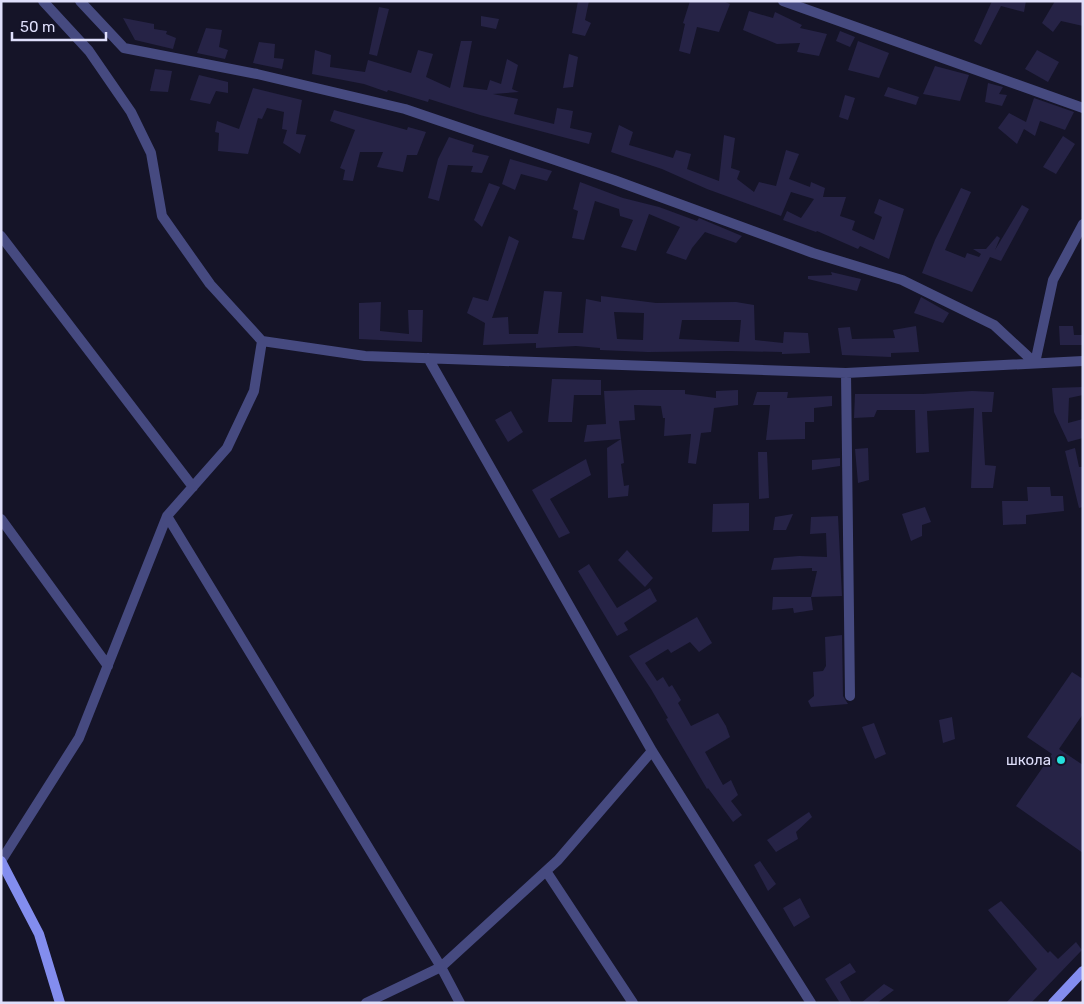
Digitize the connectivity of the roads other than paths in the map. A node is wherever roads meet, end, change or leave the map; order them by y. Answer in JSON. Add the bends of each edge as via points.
{"nodes":[{"id":1,"x":43,"y":1,"type":"edge"},
{"id":2,"x":80,"y":1,"type":"edge"},
{"id":3,"x":783,"y":1,"type":"edge"},
{"id":4,"x":1083,"y":108,"type":"edge"},
{"id":5,"x":1083,"y":224,"type":"edge"},
{"id":6,"x":1,"y":236,"type":"edge"},
{"id":7,"x":262,"y":341,"type":"junction"},
{"id":8,"x":428,"y":358,"type":"junction"},
{"id":9,"x":1083,"y":361,"type":"edge"},
{"id":10,"x":1035,"y":363,"type":"junction"},
{"id":11,"x":846,"y":372,"type":"junction"},
{"id":12,"x":193,"y":487,"type":"junction"},
{"id":13,"x":167,"y":516,"type":"junction"},
{"id":14,"x":1,"y":519,"type":"edge"},
{"id":15,"x":108,"y":666,"type":"junction"},
{"id":16,"x":850,"y":696,"type":"dead end"},
{"id":17,"x":652,"y":751,"type":"junction"},
{"id":18,"x":1,"y":861,"type":"edge"},
{"id":19,"x":546,"y":871,"type":"junction"},
{"id":20,"x":441,"y":967,"type":"junction"},
{"id":21,"x":1083,"y":971,"type":"edge"},
{"id":22,"x":60,"y":1003,"type":"edge"},
{"id":23,"x":366,"y":1003,"type":"edge"},
{"id":24,"x":460,"y":1003,"type":"edge"},
{"id":25,"x":633,"y":1003,"type":"edge"},
{"id":26,"x":812,"y":1003,"type":"edge"},
{"id":27,"x":1053,"y":1003,"type":"edge"}],
"edges":[{"from":1,"to":7,"type":"street","via":[[89,51],[131,112],[151,153],[162,216],[210,284]]},
{"from":2,"to":10,"type":"street","via":[[124,48],[405,108],[813,253],[902,280],[994,325]]},
{"from":3,"to":4,"type":"street"},
{"from":5,"to":10,"type":"street","via":[[1053,280]]},
{"from":6,"to":12,"type":"street"},
{"from":7,"to":8,"type":"street","via":[[365,356]]},
{"from":7,"to":12,"type":"street","via":[[254,391],[226,448]]},
{"from":8,"to":11,"type":"street"},
{"from":8,"to":17,"type":"street"},
{"from":9,"to":10,"type":"street"},
{"from":10,"to":11,"type":"street"},
{"from":11,"to":16,"type":"street"},
{"from":12,"to":13,"type":"street"},
{"from":13,"to":15,"type":"street"},
{"from":13,"to":20,"type":"street"},
{"from":14,"to":15,"type":"street"},
{"from":15,"to":18,"type":"street","via":[[79,738]]},
{"from":17,"to":19,"type":"street"},
{"from":17,"to":26,"type":"street"},
{"from":18,"to":22,"type":"street","via":[[39,934]]},
{"from":19,"to":20,"type":"street"},
{"from":19,"to":25,"type":"street"},
{"from":20,"to":23,"type":"street"},
{"from":20,"to":24,"type":"street"},
{"from":21,"to":27,"type":"street"}]}
